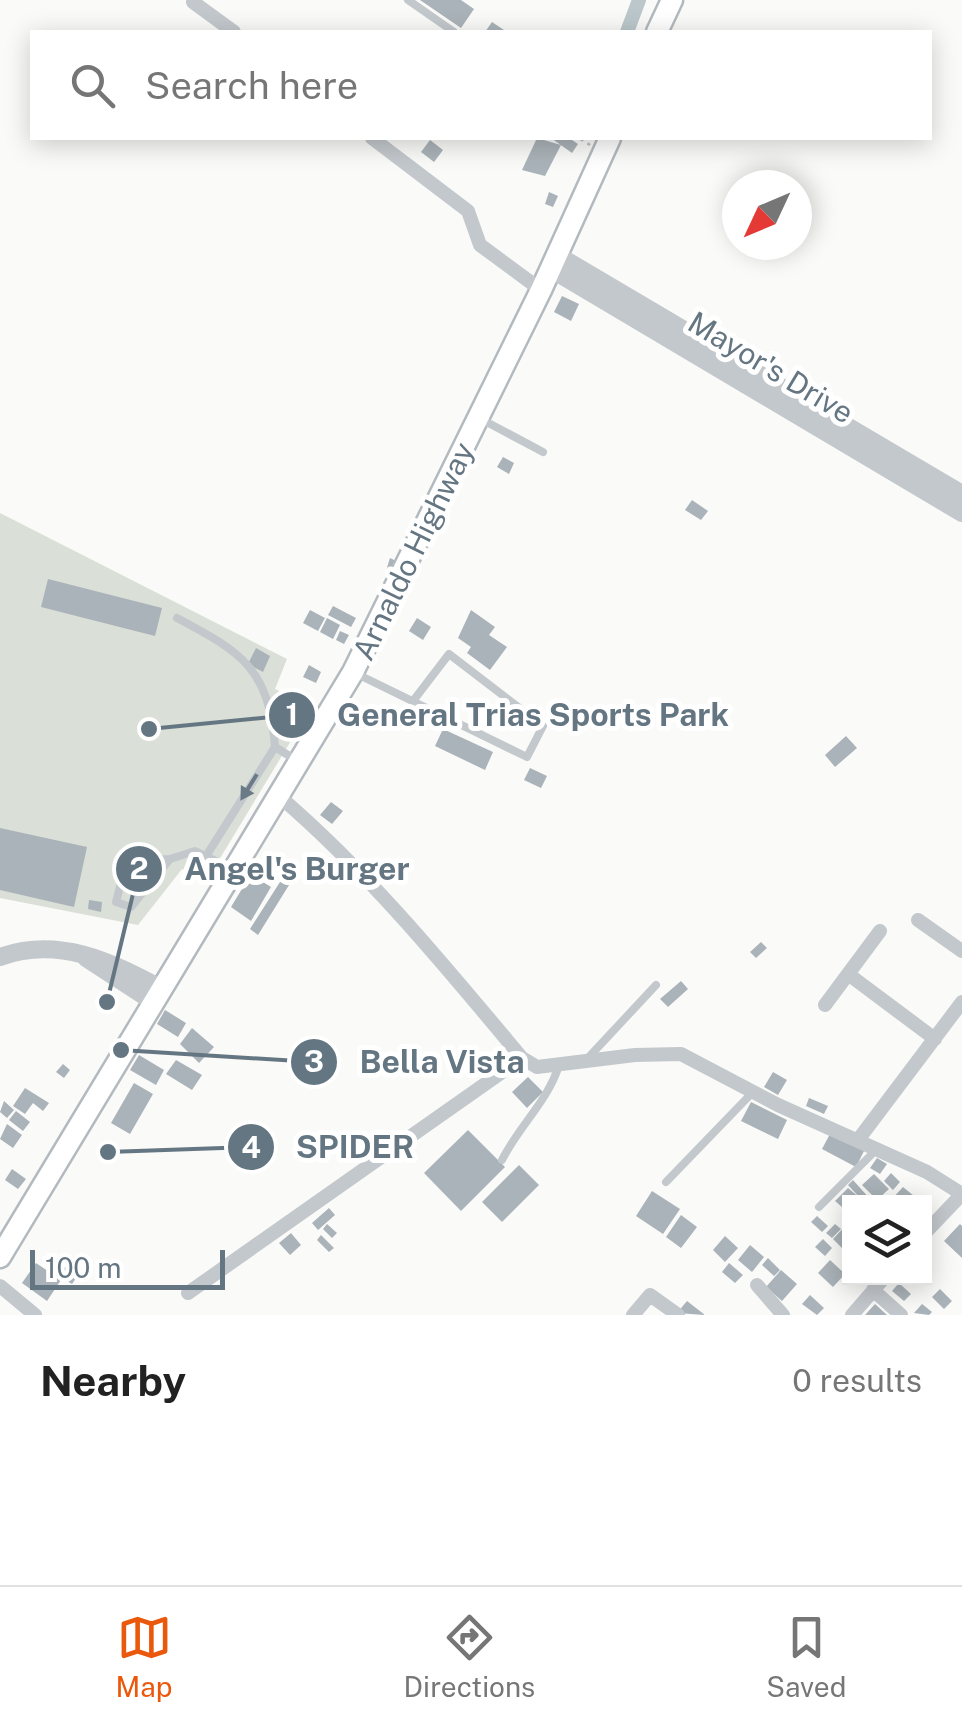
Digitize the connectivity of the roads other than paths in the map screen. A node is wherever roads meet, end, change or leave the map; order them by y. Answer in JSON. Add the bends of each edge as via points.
{"nodes":[{"id":1,"x":408,"y":0,"type":"edge"},
{"id":2,"x":672,"y":0,"type":"edge"},
{"id":3,"x":193,"y":2,"type":"edge"},
{"id":4,"x":231,"y":30,"type":"edge"},
{"id":5,"x":451,"y":30,"type":"edge"},
{"id":6,"x":658,"y":30,"type":"edge"},
{"id":7,"x":375,"y":140,"type":"edge"},
{"id":8,"x":607,"y":140,"type":"edge"},
{"id":9,"x":554,"y":262,"type":"junction"},
{"id":10,"x":541,"y":290,"type":"junction"},
{"id":11,"x":479,"y":417,"type":"junction"},
{"id":12,"x":543,"y":452,"type":"dead end"},
{"id":13,"x":879,"y":454,"type":"junction"},
{"id":14,"x":962,"y":494,"type":"edge"},
{"id":15,"x":962,"y":513,"type":"edge"},
{"id":16,"x":178,"y":618,"type":"dead end"},
{"id":17,"x":353,"y":672,"type":"junction"},
{"id":18,"x":412,"y":701,"type":"junction"},
{"id":19,"x":274,"y":746,"type":"junction"},
{"id":20,"x":300,"y":762,"type":"junction"},
{"id":21,"x":279,"y":796,"type":"junction"},
{"id":22,"x":208,"y":854,"type":"junction"},
{"id":23,"x":170,"y":859,"type":"junction"},
{"id":24,"x":233,"y":869,"type":"junction"},
{"id":25,"x":918,"y":920,"type":"dead end"},
{"id":26,"x":880,"y":931,"type":"dead end"},
{"id":27,"x":962,"y":952,"type":"edge"},
{"id":28,"x":0,"y":957,"type":"edge"},
{"id":29,"x":848,"y":974,"type":"junction"},
{"id":30,"x":656,"y":985,"type":"dead end"},
{"id":31,"x":156,"y":995,"type":"junction"},
{"id":32,"x":962,"y":1002,"type":"edge"},
{"id":33,"x":826,"y":1004,"type":"dead end"},
{"id":34,"x":936,"y":1038,"type":"junction"},
{"id":35,"x":522,"y":1058,"type":"junction"},
{"id":36,"x":584,"y":1062,"type":"junction"},
{"id":37,"x":558,"y":1066,"type":"junction"},
{"id":38,"x":753,"y":1092,"type":"junction"},
{"id":39,"x":858,"y":1140,"type":"junction"},
{"id":40,"x":878,"y":1149,"type":"junction"},
{"id":41,"x":502,"y":1160,"type":"dead end"},
{"id":42,"x":666,"y":1182,"type":"dead end"},
{"id":43,"x":962,"y":1194,"type":"edge"},
{"id":44,"x":819,"y":1207,"type":"dead end"},
{"id":45,"x":932,"y":1226,"type":"edge"},
{"id":46,"x":0,"y":1257,"type":"edge"},
{"id":47,"x":757,"y":1285,"type":"dead end"},
{"id":48,"x":878,"y":1285,"type":"edge"},
{"id":49,"x":0,"y":1286,"type":"edge"},
{"id":50,"x":873,"y":1290,"type":"junction"},
{"id":51,"x":188,"y":1293,"type":"dead end"},
{"id":52,"x":35,"y":1315,"type":"edge"},
{"id":53,"x":632,"y":1315,"type":"edge"},
{"id":54,"x":678,"y":1315,"type":"edge"},
{"id":55,"x":783,"y":1315,"type":"edge"},
{"id":56,"x":852,"y":1315,"type":"edge"},
{"id":57,"x":902,"y":1315,"type":"edge"}],
"edges":[{"from":1,"to":5,"type":"lane"},
{"from":2,"to":6,"type":"main road"},
{"from":3,"to":4,"type":"street"},
{"from":7,"to":10,"type":"street","via":[[468,210],[480,246]]},
{"from":8,"to":9,"type":"main road","name":"Arnaldo Highway"},
{"from":9,"to":10,"type":"main road","name":"Arnaldo Highway"},
{"from":9,"to":13,"type":"street","name":"Mayor's Drive"},
{"from":10,"to":11,"type":"main road","name":"Arnaldo Highway"},
{"from":11,"to":12,"type":"lane"},
{"from":11,"to":17,"type":"main road","name":"Arnaldo Highway"},
{"from":13,"to":14,"type":"street","name":"Mayor's Drive"},
{"from":13,"to":15,"type":"street","name":"Mayor's Drive"},
{"from":16,"to":19,"type":"lane","via":[[232,650],[265,688]]},
{"from":17,"to":18,"type":"lane"},
{"from":17,"to":20,"type":"main road","name":"Arnaldo Highway"},
{"from":18,"to":18,"type":"lane","via":[[527,757],[543,726],[449,654]]},
{"from":19,"to":20,"type":"lane"},
{"from":19,"to":22,"type":"lane","one_way":true},
{"from":20,"to":21,"type":"main road","name":"Arnaldo Highway"},
{"from":21,"to":24,"type":"main road","name":"Arnaldo Highway"},
{"from":21,"to":35,"type":"street","via":[[402,916]]},
{"from":22,"to":23,"type":"lane"},
{"from":22,"to":24,"type":"lane"},
{"from":23,"to":23,"type":"lane","via":[[127,860],[116,902],[131,907]]},
{"from":24,"to":31,"type":"main road","name":"Arnaldo Highway"},
{"from":25,"to":27,"type":"street"},
{"from":26,"to":29,"type":"street"},
{"from":28,"to":31,"type":"street","via":[[34,949],[78,952],[111,961]]},
{"from":29,"to":33,"type":"street"},
{"from":29,"to":34,"type":"street"},
{"from":30,"to":36,"type":"lane"},
{"from":31,"to":46,"type":"main road","name":"Arnaldo Highway"},
{"from":32,"to":34,"type":"street"},
{"from":34,"to":39,"type":"street"},
{"from":35,"to":37,"type":"street","via":[[537,1068]]},
{"from":35,"to":51,"type":"street"},
{"from":36,"to":37,"type":"street"},
{"from":36,"to":38,"type":"street","via":[[681,1054]]},
{"from":37,"to":41,"type":"lane","via":[[553,1085]]},
{"from":38,"to":39,"type":"street"},
{"from":38,"to":42,"type":"lane"},
{"from":39,"to":40,"type":"street"},
{"from":40,"to":43,"type":"street"},
{"from":40,"to":44,"type":"lane"},
{"from":43,"to":45,"type":"street"},
{"from":47,"to":55,"type":"street"},
{"from":48,"to":50,"type":"street"},
{"from":49,"to":52,"type":"street"},
{"from":50,"to":56,"type":"street"},
{"from":50,"to":57,"type":"street"},
{"from":53,"to":54,"type":"street","via":[[650,1295]]}]}
